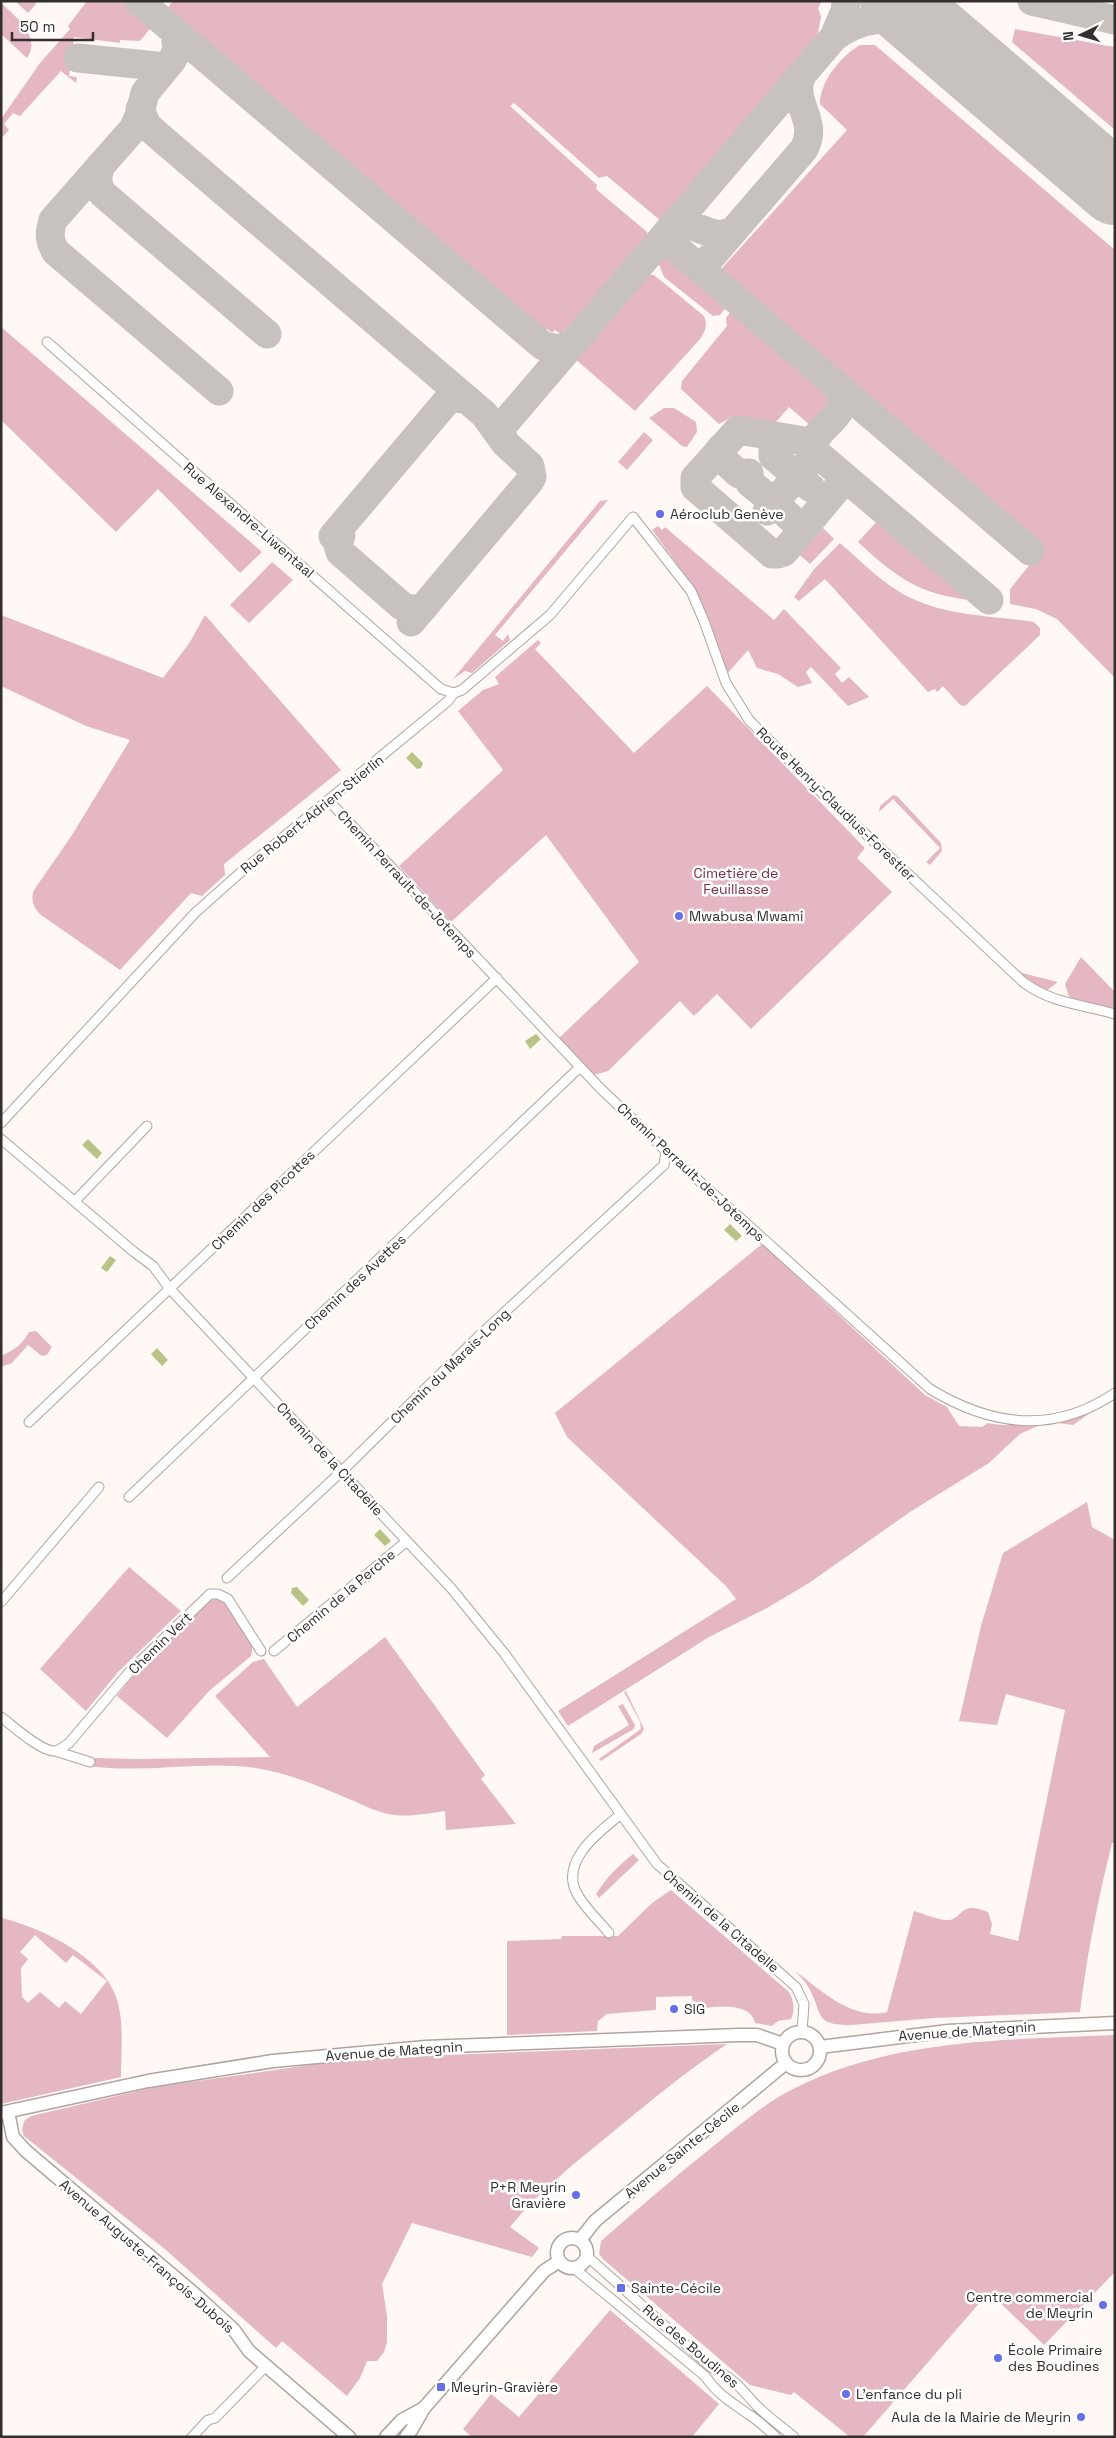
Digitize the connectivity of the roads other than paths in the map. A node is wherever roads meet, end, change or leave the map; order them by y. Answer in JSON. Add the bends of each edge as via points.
{"nodes":[{"id":1,"x":47,"y":342,"type":"dead end"},
{"id":2,"x":633,"y":517,"type":"joint"},
{"id":3,"x":454,"y":693,"type":"junction"},
{"id":4,"x":328,"y":800,"type":"junction"},
{"id":5,"x":497,"y":978,"type":"junction"},
{"id":6,"x":1115,"y":1014,"type":"edge"},
{"id":7,"x":580,"y":1067,"type":"junction"},
{"id":8,"x":1,"y":1123,"type":"edge"},
{"id":9,"x":147,"y":1126,"type":"dead end"},
{"id":10,"x":1,"y":1139,"type":"edge"},
{"id":11,"x":666,"y":1151,"type":"junction"},
{"id":12,"x":75,"y":1201,"type":"junction"},
{"id":13,"x":170,"y":1289,"type":"junction"},
{"id":14,"x":254,"y":1378,"type":"junction"},
{"id":15,"x":1115,"y":1392,"type":"edge"},
{"id":16,"x":29,"y":1422,"type":"dead end"},
{"id":17,"x":342,"y":1471,"type":"junction"},
{"id":18,"x":99,"y":1487,"type":"dead end"},
{"id":19,"x":129,"y":1497,"type":"dead end"},
{"id":20,"x":407,"y":1541,"type":"junction"},
{"id":21,"x":227,"y":1578,"type":"dead end"},
{"id":22,"x":1,"y":1602,"type":"edge"},
{"id":23,"x":261,"y":1651,"type":"dead end"},
{"id":24,"x":274,"y":1651,"type":"dead end"},
{"id":25,"x":1,"y":1717,"type":"edge"},
{"id":26,"x":55,"y":1751,"type":"junction"},
{"id":27,"x":90,"y":1762,"type":"dead end"},
{"id":28,"x":620,"y":1815,"type":"junction"},
{"id":29,"x":609,"y":1933,"type":"dead end"},
{"id":30,"x":1115,"y":2023,"type":"edge"},
{"id":31,"x":802,"y":2032,"type":"junction"},
{"id":32,"x":783,"y":2044,"type":"junction"},
{"id":33,"x":820,"y":2047,"type":"junction"},
{"id":34,"x":786,"y":2063,"type":"junction"},
{"id":35,"x":4,"y":2113,"type":"edge"},
{"id":36,"x":580,"y":2240,"type":"junction"},
{"id":37,"x":587,"y":2256,"type":"junction"},
{"id":38,"x":558,"y":2262,"type":"junction"},
{"id":39,"x":575,"y":2269,"type":"junction"},
{"id":40,"x":266,"y":2366,"type":"junction"},
{"id":41,"x":424,"y":2408,"type":"junction"},
{"id":42,"x":192,"y":2437,"type":"edge"},
{"id":43,"x":349,"y":2437,"type":"edge"},
{"id":44,"x":386,"y":2437,"type":"edge"},
{"id":45,"x":406,"y":2437,"type":"edge"},
{"id":46,"x":776,"y":2437,"type":"edge"},
{"id":47,"x":794,"y":2437,"type":"edge"}],
"edges":[{"from":1,"to":3,"type":"street","name":"Rue Alexandre-Liwentaal","via":[[441,689]]},
{"from":2,"to":3,"type":"street","name":"Rue Robert-Adrien-Stierlin","via":[[550,615],[462,690]]},
{"from":2,"to":6,"type":"street","name":"Route Henry-Claudius-Forestier","via":[[691,591],[730,694],[760,732],[1023,982],[1061,1002]]},
{"from":3,"to":4,"type":"street","name":"Rue Robert-Adrien-Stierlin"},
{"from":4,"to":5,"type":"street","name":"Chemin Perrault-de-Jotemps"},
{"from":4,"to":8,"type":"street","name":"Rue Robert-Adrien-Stierlin","via":[[196,912]]},
{"from":5,"to":7,"type":"street","name":"Chemin Perrault-de-Jotemps"},
{"from":5,"to":13,"type":"street","name":"Chemin des Picottes"},
{"from":7,"to":11,"type":"street","name":"Chemin Perrault-de-Jotemps"},
{"from":7,"to":14,"type":"street","name":"Chemin des Avettes"},
{"from":9,"to":12,"type":"street"},
{"from":10,"to":12,"type":"street","name":"Chemin de la Citadelle"},
{"from":11,"to":15,"type":"street","name":"Chemin Perrault-de-Jotemps","via":[[930,1389],[950,1401],[990,1417],[1049,1419],[1081,1412]]},
{"from":11,"to":17,"type":"street","name":"Chemin du Marais-Long","via":[[664,1165],[481,1334]]},
{"from":12,"to":13,"type":"street","name":"Chemin de la Citadelle","via":[[153,1266]]},
{"from":13,"to":14,"type":"street","name":"Chemin de la Citadelle"},
{"from":13,"to":16,"type":"street","name":"Chemin des Picottes"},
{"from":14,"to":17,"type":"street","name":"Chemin de la Citadelle"},
{"from":14,"to":19,"type":"street","name":"Chemin des Avettes"},
{"from":17,"to":20,"type":"street","name":"Chemin de la Citadelle"},
{"from":17,"to":21,"type":"street","name":"Chemin du Marais-Long"},
{"from":18,"to":22,"type":"street"},
{"from":20,"to":24,"type":"street","name":"Chemin de la Perche"},
{"from":20,"to":28,"type":"street","name":"Chemin de la Citadelle","via":[[480,1623]]},
{"from":23,"to":26,"type":"street","name":"Chemin Vert","via":[[228,1599],[210,1594],[131,1670],[69,1743]]},
{"from":25,"to":26,"type":"street","via":[[32,1741]]},
{"from":26,"to":27,"type":"street"},
{"from":28,"to":29,"type":"street","via":[[589,1843],[574,1866],[578,1896]]},
{"from":28,"to":31,"type":"street","name":"Chemin de la Citadelle","via":[[664,1872],[674,1877],[796,1987],[804,2004]]},
{"from":30,"to":33,"type":"main road","name":"Avenue de Mategnin","via":[[948,2031]]},
{"from":31,"to":32,"type":"main road","via":[[792,2034]]},
{"from":31,"to":33,"type":"main road","via":[[813,2036]]},
{"from":32,"to":34,"type":"main road"},
{"from":32,"to":35,"type":"main road","name":"Avenue de Mategnin","via":[[757,2035],[739,2034],[358,2053],[273,2061],[148,2081]]},
{"from":33,"to":34,"type":"main road","via":[[817,2062],[808,2069],[796,2070]]},
{"from":34,"to":36,"type":"main road","name":"Avenue Sainte-Cécile","via":[[595,2221]]},
{"from":35,"to":40,"type":"main road","name":"Avenue Auguste-François-Dubois","via":[[18,2143],[234,2330],[249,2351]]},
{"from":36,"to":37,"type":"main road"},
{"from":36,"to":38,"type":"main road","via":[[563,2241],[557,2248]]},
{"from":37,"to":39,"type":"main road"},
{"from":37,"to":47,"type":"street","name":"Rue des Boudines","via":[[712,2368],[734,2381],[756,2405]]},
{"from":38,"to":39,"type":"main road"},
{"from":38,"to":41,"type":"main road","via":[[544,2271]]},
{"from":39,"to":46,"type":"street","name":"Rue des Boudines","via":[[705,2376],[713,2388],[736,2408]]},
{"from":40,"to":42,"type":"street"},
{"from":40,"to":43,"type":"main road","name":"Avenue Auguste-François-Dubois"},
{"from":41,"to":44,"type":"main road","via":[[402,2420]]},
{"from":41,"to":45,"type":"main road"}]}
